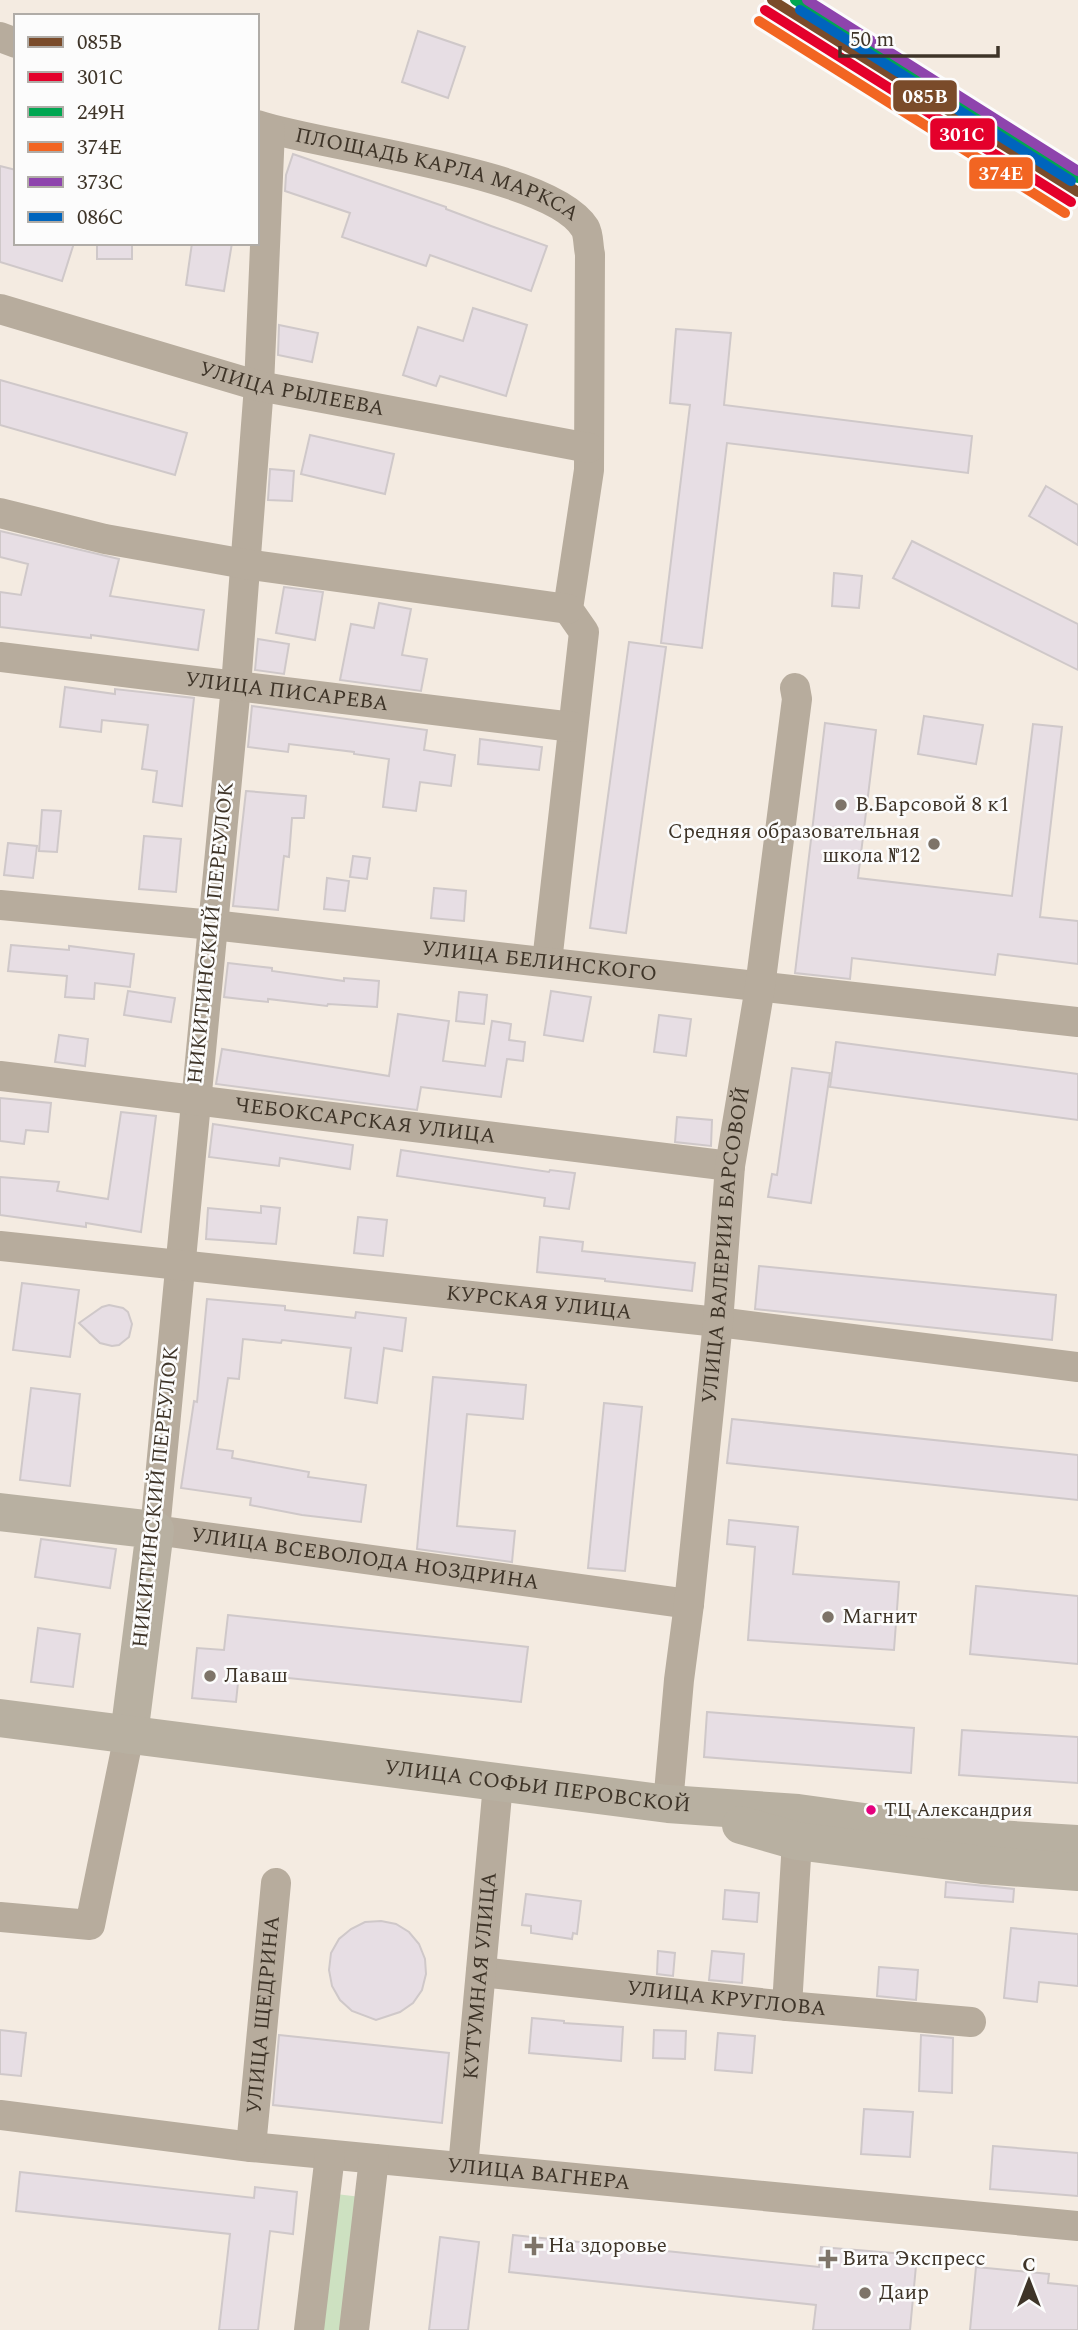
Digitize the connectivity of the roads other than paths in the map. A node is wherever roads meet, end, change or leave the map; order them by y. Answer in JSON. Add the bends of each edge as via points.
{"nodes":[{"id":1,"x":264,"y":127,"type":"edge"},
{"id":2,"x":0,"y":309,"type":"edge"},
{"id":3,"x":260,"y":386,"type":"junction"},
{"id":4,"x":589,"y":448,"type":"junction"},
{"id":5,"x":0,"y":513,"type":"edge"},
{"id":6,"x":245,"y":564,"type":"junction"},
{"id":7,"x":568,"y":609,"type":"junction"},
{"id":8,"x":0,"y":657,"type":"edge"},
{"id":9,"x":236,"y":686,"type":"junction"},
{"id":10,"x":795,"y":688,"type":"dead end"},
{"id":11,"x":573,"y":727,"type":"junction"},
{"id":12,"x":0,"y":905,"type":"edge"},
{"id":13,"x":213,"y":925,"type":"junction"},
{"id":14,"x":547,"y":962,"type":"junction"},
{"id":15,"x":760,"y":987,"type":"junction"},
{"id":16,"x":1078,"y":1022,"type":"edge"},
{"id":17,"x":0,"y":1076,"type":"edge"},
{"id":18,"x":195,"y":1100,"type":"junction"},
{"id":19,"x":730,"y":1166,"type":"junction"},
{"id":20,"x":0,"y":1246,"type":"edge"},
{"id":21,"x":180,"y":1266,"type":"junction"},
{"id":22,"x":718,"y":1322,"type":"junction"},
{"id":23,"x":1078,"y":1367,"type":"edge"},
{"id":24,"x":0,"y":1512,"type":"edge"},
{"id":25,"x":155,"y":1530,"type":"junction"},
{"id":26,"x":689,"y":1604,"type":"junction"},
{"id":27,"x":0,"y":1718,"type":"edge"},
{"id":28,"x":129,"y":1735,"type":"junction"},
{"id":29,"x":500,"y":1783,"type":"junction"},
{"id":30,"x":668,"y":1804,"type":"junction"},
{"id":31,"x":797,"y":1841,"type":"junction"},
{"id":32,"x":1078,"y":1844,"type":"edge"},
{"id":33,"x":1078,"y":1872,"type":"edge"},
{"id":34,"x":276,"y":1884,"type":"dead end"},
{"id":35,"x":0,"y":1917,"type":"edge"},
{"id":36,"x":481,"y":1972,"type":"junction"},
{"id":37,"x":787,"y":2007,"type":"junction"},
{"id":38,"x":971,"y":2022,"type":"dead end"},
{"id":39,"x":0,"y":2115,"type":"edge"},
{"id":40,"x":251,"y":2147,"type":"junction"},
{"id":41,"x":330,"y":2155,"type":"junction"},
{"id":42,"x":374,"y":2159,"type":"junction"},
{"id":43,"x":463,"y":2166,"type":"junction"},
{"id":44,"x":1078,"y":2226,"type":"edge"},
{"id":45,"x":309,"y":2330,"type":"edge"},
{"id":46,"x":354,"y":2330,"type":"edge"}],
"edges":[{"from":1,"to":3,"type":"street","name":"НИКИТИНСКИЙ ПЕРЕУЛОК"},
{"from":1,"to":4,"type":"street","name":"ПЛОЩАДЬ КАРЛА МАРКСА","via":[[509,183],[565,208],[585,229],[590,254]]},
{"from":2,"to":3,"type":"street","name":"УЛИЦА РЫЛЕЕВА"},
{"from":3,"to":4,"type":"street","name":"УЛИЦА РЫЛЕЕВА"},
{"from":3,"to":6,"type":"street","name":"НИКИТИНСКИЙ ПЕРЕУЛОК"},
{"from":4,"to":7,"type":"street"},
{"from":5,"to":6,"type":"street","via":[[105,539]]},
{"from":6,"to":7,"type":"street"},
{"from":6,"to":9,"type":"street","name":"НИКИТИНСКИЙ ПЕРЕУЛОК"},
{"from":7,"to":11,"type":"street","via":[[584,632]]},
{"from":8,"to":9,"type":"street","name":"УЛИЦА ПИСАРЕВА"},
{"from":9,"to":11,"type":"street","name":"УЛИЦА ПИСАРЕВА"},
{"from":9,"to":13,"type":"street","name":"НИКИТИНСКИЙ ПЕРЕУЛОК"},
{"from":10,"to":15,"type":"street","name":"УЛИЦА ВАЛЕРИИ БАРСОВОЙ"},
{"from":11,"to":14,"type":"street"},
{"from":12,"to":13,"type":"street","name":"УЛИЦА БЕЛИНСКОГО"},
{"from":13,"to":14,"type":"street","name":"УЛИЦА БЕЛИНСКОГО"},
{"from":13,"to":18,"type":"street","name":"НИКИТИНСКИЙ ПЕРЕУЛОК"},
{"from":14,"to":15,"type":"street","name":"УЛИЦА БЕЛИНСКОГО"},
{"from":15,"to":16,"type":"street","name":"УЛИЦА БЕЛИНСКОГО"},
{"from":15,"to":19,"type":"street","name":"УЛИЦА ВАЛЕРИИ БАРСОВОЙ"},
{"from":17,"to":18,"type":"street","name":"ЧЕБОКСАРСКАЯ УЛИЦА"},
{"from":18,"to":19,"type":"street","name":"ЧЕБОКСАРСКАЯ УЛИЦА"},
{"from":18,"to":21,"type":"street","name":"НИКИТИНСКИЙ ПЕРЕУЛОК"},
{"from":19,"to":22,"type":"street","name":"УЛИЦА ВАЛЕРИИ БАРСОВОЙ"},
{"from":20,"to":21,"type":"street","name":"КУРСКАЯ УЛИЦА"},
{"from":21,"to":22,"type":"street","name":"КУРСКАЯ УЛИЦА"},
{"from":21,"to":25,"type":"street","name":"НИКИТИНСКИЙ ПЕРЕУЛОК"},
{"from":22,"to":23,"type":"street","name":"КУРСКАЯ УЛИЦА"},
{"from":22,"to":26,"type":"street","name":"УЛИЦА ВАЛЕРИИ БАРСОВОЙ"},
{"from":24,"to":25,"type":"main road","name":"УЛИЦА ВСЕВОЛОДА НОЗДРИНА"},
{"from":25,"to":26,"type":"street","name":"УЛИЦА ВСЕВОЛОДА НОЗДРИНА"},
{"from":25,"to":28,"type":"main road","name":"НИКИТИНСКИЙ ПЕРЕУЛОК"},
{"from":26,"to":30,"type":"street","name":"УЛИЦА ВАЛЕРИИ БАРСОВОЙ"},
{"from":27,"to":28,"type":"main road","name":"УЛИЦА СОФЬИ ПЕРОВСКОЙ"},
{"from":28,"to":29,"type":"main road","name":"УЛИЦА СОФЬИ ПЕРОВСКОЙ"},
{"from":28,"to":35,"type":"street","via":[[90,1925]]},
{"from":29,"to":30,"type":"main road","name":"УЛИЦА СОФЬИ ПЕРОВСКОЙ"},
{"from":29,"to":36,"type":"street","name":"КУТУМНАЯ УЛИЦА"},
{"from":30,"to":31,"type":"main road"},
{"from":30,"to":32,"type":"main road","name":"УЛИЦА СОФЬИ ПЕРОВСКОЙ","via":[[798,1813],[981,1838]]},
{"from":31,"to":33,"type":"main road","via":[[982,1865]]},
{"from":31,"to":37,"type":"street"},
{"from":34,"to":40,"type":"street","name":"УЛИЦА ЩЕДРИНА"},
{"from":36,"to":37,"type":"street","name":"УЛИЦА КРУГЛОВА"},
{"from":36,"to":43,"type":"street","name":"КУТУМНАЯ УЛИЦА"},
{"from":37,"to":38,"type":"street","name":"УЛИЦА КРУГЛОВА"},
{"from":39,"to":40,"type":"street","name":"УЛИЦА ВАГНЕРА"},
{"from":40,"to":41,"type":"street","name":"УЛИЦА ВАГНЕРА"},
{"from":41,"to":42,"type":"street","name":"УЛИЦА ВАГНЕРА"},
{"from":41,"to":45,"type":"street"},
{"from":42,"to":43,"type":"street","name":"УЛИЦА ВАГНЕРА"},
{"from":42,"to":46,"type":"street"},
{"from":43,"to":44,"type":"street","name":"УЛИЦА ВАГНЕРА"}]}
